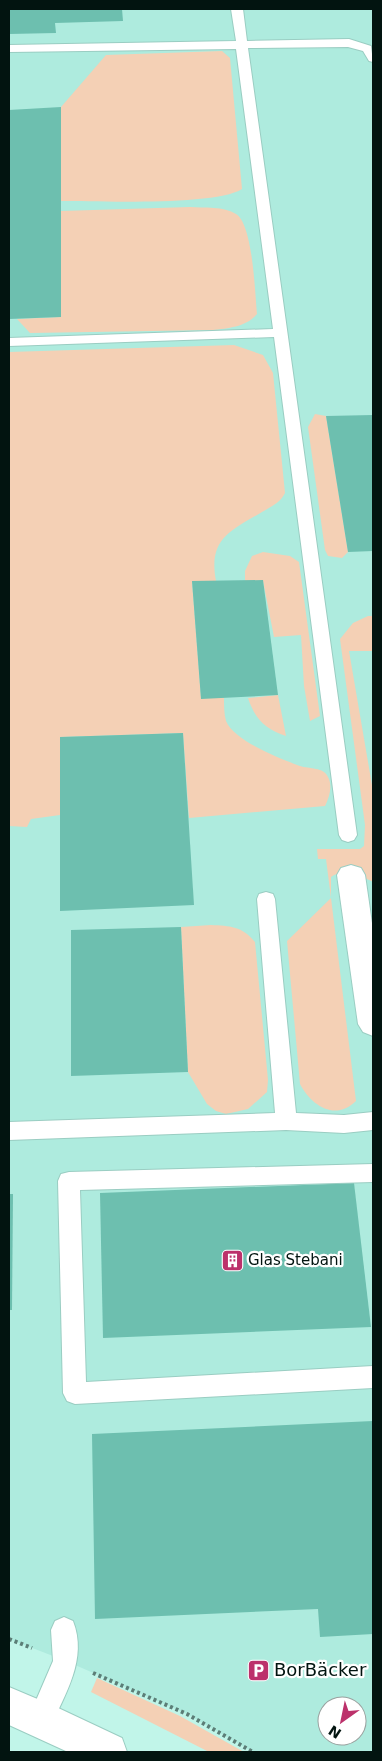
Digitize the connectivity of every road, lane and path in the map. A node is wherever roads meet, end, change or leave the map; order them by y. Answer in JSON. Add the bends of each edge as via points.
{"nodes":[{"id":1,"x":237,"y":9,"type":"edge"},
{"id":2,"x":242,"y":44,"type":"junction"},
{"id":3,"x":9,"y":49,"type":"edge"},
{"id":4,"x":373,"y":58,"type":"edge"},
{"id":5,"x":281,"y":333,"type":"junction"},
{"id":6,"x":9,"y":342,"type":"edge"},
{"id":7,"x":348,"y":835,"type":"dead end"},
{"id":8,"x":352,"y":875,"type":"dead end"},
{"id":9,"x":266,"y":900,"type":"dead end"},
{"id":10,"x":373,"y":1024,"type":"edge"},
{"id":11,"x":286,"y":1121,"type":"junction"},
{"id":12,"x":373,"y":1121,"type":"edge"},
{"id":13,"x":9,"y":1131,"type":"edge"},
{"id":14,"x":373,"y":1173,"type":"edge"},
{"id":15,"x":373,"y":1377,"type":"edge"},
{"id":16,"x":64,"y":1630,"type":"dead end"},
{"id":17,"x":9,"y":1639,"type":"edge"},
{"id":18,"x":66,"y":1661,"type":"junction"},
{"id":19,"x":25,"y":1712,"type":"edge"},
{"id":20,"x":108,"y":1752,"type":"edge"},
{"id":21,"x":254,"y":1752,"type":"edge"}],
"edges":[{"from":1,"to":2,"type":"lane"},
{"from":2,"to":3,"type":"lane"},
{"from":2,"to":4,"type":"lane","via":[[349,43],[368,49]]},
{"from":2,"to":5,"type":"lane"},
{"from":5,"to":6,"type":"lane"},
{"from":5,"to":7,"type":"lane"},
{"from":8,"to":10,"type":"street"},
{"from":9,"to":11,"type":"lane"},
{"from":11,"to":12,"type":"lane","via":[[344,1124]]},
{"from":11,"to":13,"type":"lane"},
{"from":14,"to":15,"type":"lane","via":[[69,1181],[75,1393]]},
{"from":16,"to":18,"type":"lane"},
{"from":17,"to":18,"type":"path"},
{"from":18,"to":19,"type":"lane"},
{"from":18,"to":21,"type":"path","via":[[187,1714]]},
{"from":19,"to":20,"type":"street"}]}
